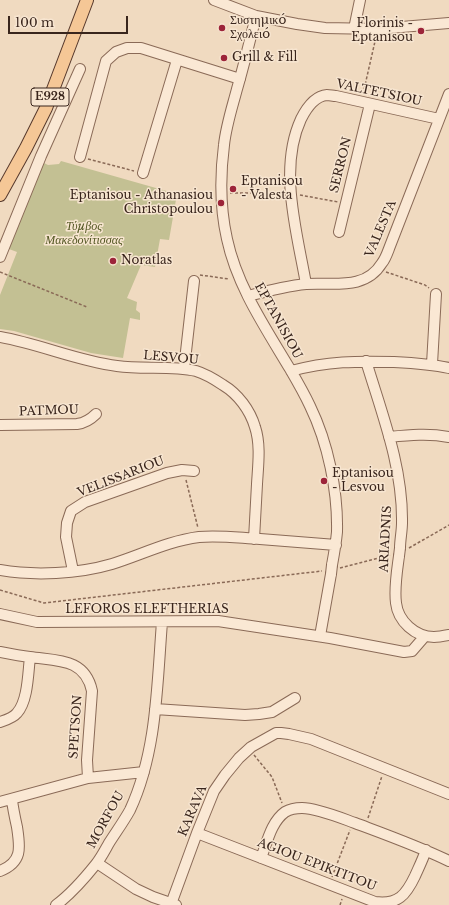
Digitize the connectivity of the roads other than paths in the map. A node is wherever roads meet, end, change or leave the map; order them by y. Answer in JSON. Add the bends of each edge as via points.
{"nodes":[{"id":1,"x":87,"y":0,"type":"edge"},
{"id":2,"x":214,"y":0,"type":"edge"},
{"id":3,"x":360,"y":0,"type":"edge"},
{"id":4,"x":256,"y":16,"type":"junction"},
{"id":5,"x":449,"y":23,"type":"edge"},
{"id":6,"x":354,"y":29,"type":"junction"},
{"id":7,"x":177,"y":60,"type":"junction"},
{"id":8,"x":80,"y":69,"type":"dead end"},
{"id":9,"x":240,"y":79,"type":"junction"},
{"id":10,"x":449,"y":94,"type":"edge"},
{"id":11,"x":366,"y":103,"type":"junction"},
{"id":12,"x":439,"y":119,"type":"junction"},
{"id":13,"x":26,"y":148,"type":"junction"},
{"id":14,"x":41,"y":156,"type":"junction"},
{"id":15,"x":80,"y":157,"type":"road end"},
{"id":16,"x":143,"y":173,"type":"road end"},
{"id":17,"x":0,"y":195,"type":"edge"},
{"id":18,"x":339,"y":232,"type":"dead end"},
{"id":19,"x":0,"y":257,"type":"edge"},
{"id":20,"x":194,"y":280,"type":"road end"},
{"id":21,"x":306,"y":284,"type":"junction"},
{"id":22,"x":436,"y":294,"type":"road end"},
{"id":23,"x":248,"y":296,"type":"junction"},
{"id":24,"x":0,"y":337,"type":"edge"},
{"id":25,"x":366,"y":361,"type":"junction"},
{"id":26,"x":432,"y":364,"type":"junction"},
{"id":27,"x":449,"y":368,"type":"edge"},
{"id":28,"x":184,"y":369,"type":"junction"},
{"id":29,"x":291,"y":370,"type":"junction"},
{"id":30,"x":96,"y":414,"type":"dead end"},
{"id":31,"x":0,"y":425,"type":"edge"},
{"id":32,"x":389,"y":437,"type":"junction"},
{"id":33,"x":449,"y":437,"type":"edge"},
{"id":34,"x":194,"y":471,"type":"dead end"},
{"id":35,"x":254,"y":539,"type":"junction"},
{"id":36,"x":336,"y":545,"type":"junction"},
{"id":37,"x":0,"y":570,"type":"edge"},
{"id":38,"x":73,"y":571,"type":"junction"},
{"id":39,"x":0,"y":614,"type":"edge"},
{"id":40,"x":162,"y":622,"type":"junction"},
{"id":41,"x":449,"y":635,"type":"edge"},
{"id":42,"x":320,"y":636,"type":"junction"},
{"id":43,"x":425,"y":636,"type":"junction"},
{"id":44,"x":0,"y":652,"type":"edge"},
{"id":45,"x":30,"y":657,"type":"junction"},
{"id":46,"x":295,"y":698,"type":"dead end"},
{"id":47,"x":155,"y":709,"type":"junction"},
{"id":48,"x":0,"y":722,"type":"edge"},
{"id":49,"x":144,"y":772,"type":"junction"},
{"id":50,"x":88,"y":778,"type":"junction"},
{"id":51,"x":449,"y":794,"type":"edge"},
{"id":52,"x":12,"y":800,"type":"junction"},
{"id":53,"x":0,"y":802,"type":"edge"},
{"id":54,"x":197,"y":833,"type":"junction"},
{"id":55,"x":426,"y":850,"type":"junction"},
{"id":56,"x":261,"y":858,"type":"junction"},
{"id":57,"x":449,"y":861,"type":"edge"},
{"id":58,"x":97,"y":863,"type":"junction"},
{"id":59,"x":0,"y":871,"type":"edge"},
{"id":60,"x":173,"y":904,"type":"edge"},
{"id":61,"x":56,"y":905,"type":"edge"}],
"edges":[{"from":1,"to":13,"type":"main road","number":"E928","via":[[46,108]]},
{"from":2,"to":4,"type":"street"},
{"from":3,"to":6,"type":"street"},
{"from":4,"to":6,"type":"street","via":[[325,28]]},
{"from":4,"to":9,"type":"street","name":"EPTANISIOU"},
{"from":5,"to":6,"type":"street"},
{"from":7,"to":9,"type":"street"},
{"from":7,"to":15,"type":"street","via":[[141,48],[127,48],[116,52],[106,61]]},
{"from":7,"to":16,"type":"street"},
{"from":8,"to":14,"type":"street"},
{"from":9,"to":23,"type":"street","name":"EPTANISIOU","via":[[224,144],[222,196],[227,239]]},
{"from":10,"to":12,"type":"street","name":"VALESTA"},
{"from":11,"to":12,"type":"street","name":"VALTETSIOU"},
{"from":11,"to":18,"type":"street","name":"SERRON"},
{"from":11,"to":21,"type":"street","name":"VALTETSIOU","via":[[326,95],[317,98],[310,105],[299,124],[290,177]]},
{"from":12,"to":21,"type":"street","name":"VALESTA","via":[[390,246],[377,270],[357,282]]},
{"from":13,"to":14,"type":"street"},
{"from":13,"to":17,"type":"main road","number":"E928"},
{"from":14,"to":19,"type":"street"},
{"from":20,"to":28,"type":"street"},
{"from":21,"to":23,"type":"street","name":"VALESTA"},
{"from":22,"to":26,"type":"street"},
{"from":23,"to":29,"type":"street","name":"EPTANISIOU"},
{"from":24,"to":28,"type":"street","name":"LESVOU","via":[[102,364]]},
{"from":25,"to":26,"type":"street"},
{"from":25,"to":29,"type":"street","via":[[325,363]]},
{"from":25,"to":32,"type":"street","name":"ARIADNIS"},
{"from":26,"to":27,"type":"street"},
{"from":28,"to":35,"type":"street","name":"LESVOU","via":[[204,374],[228,388],[245,406],[255,426],[258,456]]},
{"from":29,"to":36,"type":"street","name":"EPTANISIOU","via":[[323,438],[336,500]]},
{"from":30,"to":31,"type":"street","name":"PATMOU","via":[[90,420],[77,424]]},
{"from":32,"to":33,"type":"street"},
{"from":32,"to":43,"type":"street","name":"ARIADNIS","via":[[397,472],[402,524],[396,605],[408,627]]},
{"from":34,"to":38,"type":"street","name":"VELISSARIOU","via":[[167,473],[85,502],[71,512],[66,537]]},
{"from":35,"to":36,"type":"street"},
{"from":35,"to":38,"type":"street","via":[[200,537],[178,541],[110,564]]},
{"from":36,"to":42,"type":"street","name":"EPTANISIOU"},
{"from":37,"to":38,"type":"street","via":[[26,573]]},
{"from":39,"to":40,"type":"street","name":"LEFOROS ELEFTHERIAS","via":[[37,622]]},
{"from":40,"to":42,"type":"street","name":"LEFOROS ELEFTHERIAS","via":[[218,621]]},
{"from":40,"to":47,"type":"street","name":"MORFOU"},
{"from":41,"to":43,"type":"street"},
{"from":42,"to":43,"type":"street","name":"LEFOROS ELEFTHERIAS","via":[[404,652],[412,651]]},
{"from":44,"to":45,"type":"street","name":"SPETSON"},
{"from":45,"to":48,"type":"street","via":[[20,709],[10,719]]},
{"from":45,"to":50,"type":"street","name":"SPETSON","via":[[71,663],[89,680],[92,691]]},
{"from":46,"to":47,"type":"street","via":[[272,712],[259,714]]},
{"from":47,"to":49,"type":"street","name":"MORFOU"},
{"from":49,"to":50,"type":"street"},
{"from":49,"to":58,"type":"street","name":"MORFOU","via":[[129,811]]},
{"from":50,"to":52,"type":"street"},
{"from":51,"to":54,"type":"street","name":"KARAVA","via":[[311,740],[276,733],[250,748],[225,775],[214,791]]},
{"from":52,"to":53,"type":"street"},
{"from":52,"to":59,"type":"street","via":[[20,844],[19,852],[16,860]]},
{"from":54,"to":56,"type":"street","name":"AGIOU EPIKTITOU"},
{"from":54,"to":60,"type":"street","name":"KARAVA"},
{"from":55,"to":56,"type":"street","via":[[319,811],[295,808],[285,812],[278,819]]},
{"from":55,"to":56,"type":"street","name":"AGIOU EPIKTITOU","via":[[409,888],[400,898],[382,903]]},
{"from":55,"to":57,"type":"street"},
{"from":58,"to":60,"type":"street","via":[[136,889]]},
{"from":58,"to":61,"type":"street","name":"MORFOU"}]}
